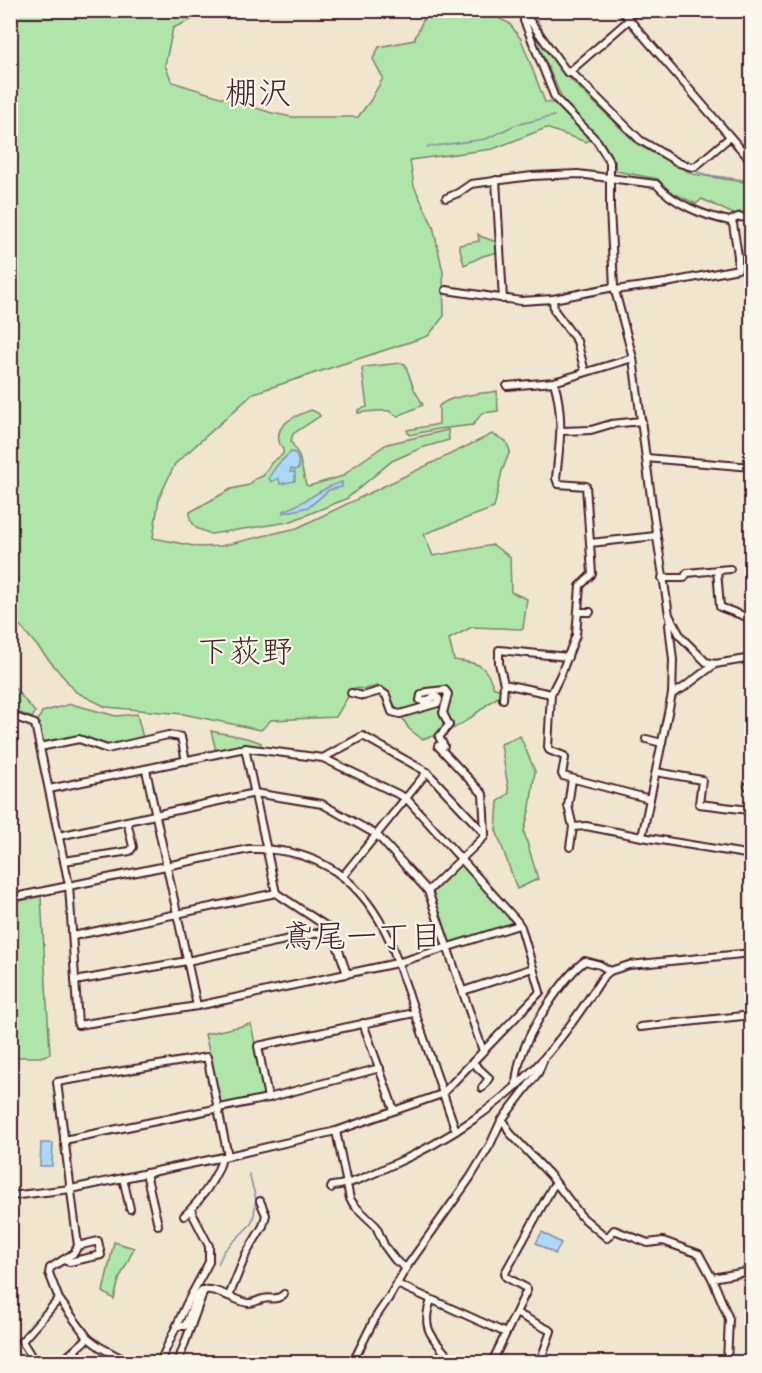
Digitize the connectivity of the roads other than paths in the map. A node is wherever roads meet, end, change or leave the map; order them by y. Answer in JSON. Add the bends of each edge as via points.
{"nodes":[{"id":1,"x":522,"y":10,"type":"edge"},
{"id":2,"x":621,"y":10,"type":"edge"},
{"id":3,"x":629,"y":20,"type":"junction"},
{"id":4,"x":524,"y":21,"type":"junction"},
{"id":5,"x":568,"y":73,"type":"junction"},
{"id":6,"x":729,"y":137,"type":"junction"},
{"id":7,"x":752,"y":162,"type":"edge"},
{"id":8,"x":610,"y":179,"type":"junction"},
{"id":9,"x":496,"y":180,"type":"junction"},
{"id":10,"x":446,"y":198,"type":"dead end"},
{"id":11,"x":752,"y":218,"type":"edge"},
{"id":12,"x":730,"y":221,"type":"junction"},
{"id":13,"x":614,"y":289,"type":"junction"},
{"id":14,"x":446,"y":290,"type":"dead end"},
{"id":15,"x":503,"y":299,"type":"junction"},
{"id":16,"x":553,"y":299,"type":"junction"},
{"id":17,"x":633,"y":358,"type":"junction"},
{"id":18,"x":585,"y":372,"type":"junction"},
{"id":19,"x":554,"y":382,"type":"junction"},
{"id":20,"x":507,"y":386,"type":"dead end"},
{"id":21,"x":642,"y":421,"type":"junction"},
{"id":22,"x":562,"y":431,"type":"junction"},
{"id":23,"x":646,"y":458,"type":"junction"},
{"id":24,"x":750,"y":467,"type":"edge"},
{"id":25,"x":656,"y":536,"type":"junction"},
{"id":26,"x":752,"y":540,"type":"edge"},
{"id":27,"x":590,"y":543,"type":"junction"},
{"id":28,"x":730,"y":569,"type":"dead end"},
{"id":29,"x":717,"y":570,"type":"junction"},
{"id":30,"x":662,"y":578,"type":"junction"},
{"id":31,"x":579,"y":612,"type":"junction"},
{"id":32,"x":590,"y":612,"type":"dead end"},
{"id":33,"x":752,"y":619,"type":"edge"},
{"id":34,"x":671,"y":620,"type":"junction"},
{"id":35,"x":568,"y":657,"type":"junction"},
{"id":36,"x":752,"y":658,"type":"edge"},
{"id":37,"x":715,"y":663,"type":"junction"},
{"id":38,"x":504,"y":684,"type":"junction"},
{"id":39,"x":351,"y":693,"type":"dead end"},
{"id":40,"x":550,"y":694,"type":"junction"},
{"id":41,"x":672,"y":694,"type":"junction"},
{"id":42,"x":503,"y":699,"type":"dead end"},
{"id":43,"x":10,"y":715,"type":"edge"},
{"id":44,"x":646,"y":739,"type":"dead end"},
{"id":45,"x":662,"y":743,"type":"junction"},
{"id":46,"x":40,"y":747,"type":"junction"},
{"id":47,"x":245,"y":748,"type":"junction"},
{"id":48,"x":323,"y":758,"type":"junction"},
{"id":49,"x":186,"y":761,"type":"junction"},
{"id":50,"x":146,"y":770,"type":"junction"},
{"id":51,"x":427,"y":772,"type":"junction"},
{"id":52,"x":656,"y":772,"type":"junction"},
{"id":53,"x":572,"y":779,"type":"junction"},
{"id":54,"x":49,"y":789,"type":"junction"},
{"id":55,"x":255,"y":793,"type":"junction"},
{"id":56,"x":406,"y":798,"type":"junction"},
{"id":57,"x":650,"y":799,"type":"junction"},
{"id":58,"x":746,"y":811,"type":"dead end"},
{"id":59,"x":156,"y":815,"type":"junction"},
{"id":60,"x":127,"y":821,"type":"junction"},
{"id":61,"x":573,"y":827,"type":"junction"},
{"id":62,"x":484,"y":834,"type":"junction"},
{"id":63,"x":377,"y":835,"type":"junction"},
{"id":64,"x":59,"y":836,"type":"junction"},
{"id":65,"x":642,"y":837,"type":"junction"},
{"id":66,"x":570,"y":847,"type":"dead end"},
{"id":67,"x":266,"y":849,"type":"junction"},
{"id":68,"x":752,"y":855,"type":"edge"},
{"id":69,"x":462,"y":859,"type":"junction"},
{"id":70,"x":64,"y":861,"type":"junction"},
{"id":71,"x":166,"y":866,"type":"junction"},
{"id":72,"x":343,"y":876,"type":"junction"},
{"id":73,"x":69,"y":885,"type":"junction"},
{"id":74,"x":428,"y":891,"type":"junction"},
{"id":75,"x":276,"y":893,"type":"junction"},
{"id":76,"x":10,"y":898,"type":"edge"},
{"id":77,"x":177,"y":915,"type":"junction"},
{"id":78,"x":519,"y":925,"type":"junction"},
{"id":79,"x":332,"y":930,"type":"junction"},
{"id":80,"x":73,"y":936,"type":"junction"},
{"id":81,"x":448,"y":948,"type":"junction"},
{"id":82,"x":752,"y":953,"type":"edge"},
{"id":83,"x":187,"y":961,"type":"junction"},
{"id":84,"x":397,"y":963,"type":"junction"},
{"id":85,"x":533,"y":968,"type":"junction"},
{"id":86,"x":610,"y":971,"type":"junction"},
{"id":87,"x":347,"y":974,"type":"junction"},
{"id":88,"x":75,"y":981,"type":"junction"},
{"id":89,"x":463,"y":991,"type":"junction"},
{"id":90,"x":197,"y":1006,"type":"junction"},
{"id":91,"x":414,"y":1013,"type":"junction"},
{"id":92,"x":752,"y":1015,"type":"edge"},
{"id":93,"x":363,"y":1023,"type":"junction"},
{"id":94,"x":640,"y":1028,"type":"dead end"},
{"id":95,"x":483,"y":1051,"type":"junction"},
{"id":96,"x":544,"y":1058,"type":"junction"},
{"id":97,"x":473,"y":1063,"type":"junction"},
{"id":98,"x":380,"y":1068,"type":"junction"},
{"id":99,"x":516,"y":1085,"type":"junction"},
{"id":100,"x":482,"y":1088,"type":"dead end"},
{"id":101,"x":442,"y":1094,"type":"junction"},
{"id":102,"x":268,"y":1098,"type":"junction"},
{"id":103,"x":218,"y":1108,"type":"junction"},
{"id":104,"x":394,"y":1110,"type":"junction"},
{"id":105,"x":501,"y":1121,"type":"junction"},
{"id":106,"x":336,"y":1131,"type":"junction"},
{"id":107,"x":456,"y":1131,"type":"junction"},
{"id":108,"x":64,"y":1140,"type":"junction"},
{"id":109,"x":225,"y":1156,"type":"junction"},
{"id":110,"x":146,"y":1173,"type":"junction"},
{"id":111,"x":123,"y":1178,"type":"junction"},
{"id":112,"x":348,"y":1185,"type":"junction"},
{"id":113,"x":556,"y":1185,"type":"junction"},
{"id":114,"x":331,"y":1188,"type":"dead end"},
{"id":115,"x":71,"y":1189,"type":"junction"},
{"id":116,"x":10,"y":1196,"type":"edge"},
{"id":117,"x":260,"y":1201,"type":"dead end"},
{"id":118,"x":130,"y":1209,"type":"dead end"},
{"id":119,"x":192,"y":1209,"type":"junction"},
{"id":120,"x":184,"y":1216,"type":"dead end"},
{"id":121,"x":158,"y":1225,"type":"dead end"},
{"id":122,"x":78,"y":1246,"type":"junction"},
{"id":123,"x":62,"y":1260,"type":"junction"},
{"id":124,"x":406,"y":1268,"type":"junction"},
{"id":125,"x":752,"y":1271,"type":"edge"},
{"id":126,"x":712,"y":1278,"type":"junction"},
{"id":127,"x":397,"y":1284,"type":"junction"},
{"id":128,"x":204,"y":1290,"type":"junction"},
{"id":129,"x":284,"y":1294,"type":"dead end"},
{"id":130,"x":230,"y":1296,"type":"junction"},
{"id":131,"x":59,"y":1299,"type":"junction"},
{"id":132,"x":431,"y":1300,"type":"junction"},
{"id":133,"x":516,"y":1313,"type":"junction"},
{"id":134,"x":178,"y":1326,"type":"junction"},
{"id":135,"x":506,"y":1333,"type":"junction"},
{"id":136,"x":88,"y":1338,"type":"junction"},
{"id":137,"x":75,"y":1351,"type":"junction"},
{"id":138,"x":24,"y":1362,"type":"edge"},
{"id":139,"x":61,"y":1362,"type":"edge"},
{"id":140,"x":83,"y":1362,"type":"edge"},
{"id":141,"x":128,"y":1362,"type":"edge"},
{"id":142,"x":160,"y":1362,"type":"edge"},
{"id":143,"x":178,"y":1362,"type":"edge"},
{"id":144,"x":353,"y":1362,"type":"edge"},
{"id":145,"x":452,"y":1362,"type":"edge"},
{"id":146,"x":492,"y":1362,"type":"edge"},
{"id":147,"x":540,"y":1362,"type":"edge"},
{"id":148,"x":727,"y":1362,"type":"edge"}],
"edges":[{"from":1,"to":4,"type":"street"},
{"from":2,"to":3,"type":"street"},
{"from":3,"to":5,"type":"street"},
{"from":3,"to":6,"type":"street"},
{"from":4,"to":5,"type":"street","via":[[530,21]]},
{"from":4,"to":8,"type":"street","via":[[555,97],[597,141],[610,162]]},
{"from":5,"to":6,"type":"street","via":[[640,140],[679,163],[696,166]]},
{"from":6,"to":7,"type":"street"},
{"from":8,"to":9,"type":"street","via":[[578,174]]},
{"from":8,"to":12,"type":"street","via":[[656,184],[665,194],[695,210]]},
{"from":8,"to":13,"type":"street"},
{"from":9,"to":10,"type":"street","via":[[471,184]]},
{"from":9,"to":15,"type":"street"},
{"from":11,"to":12,"type":"street"},
{"from":12,"to":13,"type":"street","via":[[738,269],[666,284]]},
{"from":13,"to":16,"type":"street"},
{"from":13,"to":17,"type":"street"},
{"from":14,"to":15,"type":"street"},
{"from":15,"to":16,"type":"street"},
{"from":16,"to":18,"type":"street","via":[[554,310],[577,341]]},
{"from":17,"to":18,"type":"street"},
{"from":17,"to":21,"type":"street"},
{"from":18,"to":19,"type":"street"},
{"from":19,"to":20,"type":"street"},
{"from":19,"to":22,"type":"street"},
{"from":21,"to":22,"type":"street"},
{"from":21,"to":23,"type":"street"},
{"from":22,"to":27,"type":"street","via":[[556,478],[558,484],[586,486]]},
{"from":23,"to":24,"type":"street"},
{"from":23,"to":25,"type":"street"},
{"from":24,"to":26,"type":"street"},
{"from":25,"to":27,"type":"street"},
{"from":25,"to":30,"type":"street"},
{"from":27,"to":31,"type":"street","via":[[592,574],[580,586]]},
{"from":28,"to":29,"type":"street"},
{"from":29,"to":30,"type":"street","via":[[687,573],[684,578]]},
{"from":29,"to":33,"type":"street","via":[[720,607]]},
{"from":30,"to":34,"type":"street"},
{"from":31,"to":32,"type":"street"},
{"from":31,"to":35,"type":"street"},
{"from":34,"to":37,"type":"street","via":[[700,657]]},
{"from":34,"to":41,"type":"street"},
{"from":35,"to":38,"type":"street","via":[[499,650]]},
{"from":35,"to":40,"type":"street"},
{"from":36,"to":37,"type":"street"},
{"from":37,"to":41,"type":"street"},
{"from":38,"to":40,"type":"street"},
{"from":38,"to":42,"type":"street"},
{"from":39,"to":62,"type":"street","via":[[363,696],[380,691],[396,714],[438,703],[436,696],[424,702],[421,695],[445,690],[448,694],[443,713],[449,725],[439,737],[441,747],[483,794]]},
{"from":40,"to":53,"type":"street","via":[[548,747],[564,756],[562,774]]},
{"from":41,"to":45,"type":"street"},
{"from":43,"to":46,"type":"street","via":[[34,724]]},
{"from":44,"to":45,"type":"street"},
{"from":45,"to":52,"type":"street"},
{"from":46,"to":49,"type":"street","via":[[79,739],[107,748],[178,735]]},
{"from":46,"to":54,"type":"street"},
{"from":47,"to":48,"type":"street"},
{"from":47,"to":49,"type":"street"},
{"from":47,"to":55,"type":"street"},
{"from":48,"to":51,"type":"street","via":[[363,736]]},
{"from":48,"to":56,"type":"street"},
{"from":49,"to":50,"type":"street"},
{"from":50,"to":54,"type":"street"},
{"from":50,"to":59,"type":"street"},
{"from":51,"to":56,"type":"street"},
{"from":51,"to":62,"type":"street"},
{"from":52,"to":57,"type":"street"},
{"from":52,"to":58,"type":"street","via":[[702,780],[699,804]]},
{"from":53,"to":57,"type":"street"},
{"from":53,"to":61,"type":"street","via":[[568,806]]},
{"from":54,"to":64,"type":"street"},
{"from":55,"to":59,"type":"street"},
{"from":55,"to":63,"type":"street","via":[[322,804]]},
{"from":55,"to":67,"type":"street"},
{"from":56,"to":63,"type":"street"},
{"from":56,"to":69,"type":"street"},
{"from":57,"to":65,"type":"street"},
{"from":59,"to":60,"type":"street"},
{"from":59,"to":71,"type":"street"},
{"from":60,"to":64,"type":"street"},
{"from":60,"to":70,"type":"street","via":[[133,847],[130,851]]},
{"from":61,"to":65,"type":"street"},
{"from":61,"to":66,"type":"street"},
{"from":62,"to":69,"type":"street"},
{"from":63,"to":72,"type":"street"},
{"from":63,"to":74,"type":"street"},
{"from":64,"to":70,"type":"street"},
{"from":65,"to":68,"type":"street"},
{"from":67,"to":71,"type":"street","via":[[232,851]]},
{"from":67,"to":72,"type":"street","via":[[300,854]]},
{"from":67,"to":75,"type":"street"},
{"from":69,"to":74,"type":"street"},
{"from":69,"to":78,"type":"street"},
{"from":70,"to":73,"type":"street"},
{"from":71,"to":73,"type":"street"},
{"from":71,"to":77,"type":"street"},
{"from":72,"to":84,"type":"street","via":[[382,921]]},
{"from":73,"to":76,"type":"street"},
{"from":73,"to":80,"type":"street"},
{"from":74,"to":81,"type":"street"},
{"from":75,"to":77,"type":"street"},
{"from":75,"to":79,"type":"street"},
{"from":77,"to":80,"type":"street"},
{"from":77,"to":83,"type":"street"},
{"from":78,"to":81,"type":"street"},
{"from":78,"to":85,"type":"street"},
{"from":79,"to":83,"type":"street"},
{"from":79,"to":87,"type":"street"},
{"from":80,"to":88,"type":"street"},
{"from":81,"to":84,"type":"street"},
{"from":81,"to":89,"type":"street"},
{"from":82,"to":86,"type":"street","via":[[629,965]]},
{"from":83,"to":88,"type":"street"},
{"from":83,"to":90,"type":"street"},
{"from":84,"to":87,"type":"street"},
{"from":84,"to":91,"type":"street"},
{"from":85,"to":89,"type":"street"},
{"from":85,"to":95,"type":"street","via":[[540,992]]},
{"from":86,"to":96,"type":"street"},
{"from":86,"to":99,"type":"street","via":[[585,961],[571,973],[526,1042]]},
{"from":87,"to":90,"type":"street"},
{"from":88,"to":90,"type":"street","via":[[78,1025]]},
{"from":89,"to":95,"type":"street"},
{"from":91,"to":93,"type":"street"},
{"from":91,"to":101,"type":"street"},
{"from":92,"to":94,"type":"street"},
{"from":93,"to":98,"type":"street"},
{"from":93,"to":102,"type":"street","via":[[258,1046]]},
{"from":95,"to":97,"type":"street"},
{"from":96,"to":99,"type":"street"},
{"from":96,"to":105,"type":"street","via":[[538,1073]]},
{"from":97,"to":100,"type":"street","via":[[489,1078]]},
{"from":97,"to":101,"type":"street"},
{"from":98,"to":102,"type":"street"},
{"from":98,"to":104,"type":"street"},
{"from":99,"to":107,"type":"street"},
{"from":101,"to":104,"type":"street"},
{"from":101,"to":107,"type":"street"},
{"from":102,"to":103,"type":"street"},
{"from":103,"to":108,"type":"street"},
{"from":103,"to":108,"type":"street","via":[[207,1057],[57,1082]]},
{"from":103,"to":109,"type":"street"},
{"from":104,"to":106,"type":"street"},
{"from":105,"to":113,"type":"street"},
{"from":105,"to":124,"type":"street","via":[[470,1178]]},
{"from":106,"to":109,"type":"street"},
{"from":106,"to":112,"type":"street"},
{"from":107,"to":112,"type":"street"},
{"from":108,"to":115,"type":"street"},
{"from":109,"to":110,"type":"street"},
{"from":109,"to":119,"type":"street"},
{"from":110,"to":111,"type":"street"},
{"from":110,"to":121,"type":"street"},
{"from":111,"to":115,"type":"street"},
{"from":111,"to":118,"type":"street"},
{"from":112,"to":114,"type":"street"},
{"from":112,"to":124,"type":"street","via":[[355,1206],[376,1226],[384,1245]]},
{"from":113,"to":126,"type":"street","via":[[581,1216],[607,1238],[614,1230],[648,1243],[663,1241],[699,1254]]},
{"from":113,"to":133,"type":"street","via":[[505,1273],[527,1290]]},
{"from":115,"to":116,"type":"street"},
{"from":115,"to":122,"type":"street"},
{"from":117,"to":130,"type":"street","via":[[266,1215],[263,1226],[246,1254]]},
{"from":119,"to":120,"type":"street"},
{"from":119,"to":134,"type":"street","via":[[207,1239],[210,1256]]},
{"from":122,"to":123,"type":"street"},
{"from":122,"to":123,"type":"street","via":[[98,1241],[102,1255]]},
{"from":123,"to":131,"type":"street","via":[[50,1268]]},
{"from":124,"to":127,"type":"street"},
{"from":125,"to":126,"type":"street"},
{"from":126,"to":148,"type":"street","via":[[729,1319]]},
{"from":127,"to":132,"type":"street"},
{"from":127,"to":144,"type":"street"},
{"from":128,"to":130,"type":"street"},
{"from":128,"to":134,"type":"street","via":[[195,1300],[185,1326]]},
{"from":128,"to":143,"type":"street"},
{"from":129,"to":130,"type":"street","via":[[248,1303]]},
{"from":131,"to":136,"type":"street"},
{"from":131,"to":138,"type":"street","via":[[22,1341],[30,1354]]},
{"from":132,"to":135,"type":"street"},
{"from":132,"to":145,"type":"street","via":[[428,1330]]},
{"from":133,"to":135,"type":"street"},
{"from":133,"to":147,"type":"street","via":[[551,1331]]},
{"from":134,"to":142,"type":"street"},
{"from":135,"to":146,"type":"street"},
{"from":136,"to":137,"type":"street"},
{"from":136,"to":141,"type":"street"},
{"from":137,"to":139,"type":"street"},
{"from":137,"to":140,"type":"street"}]}
